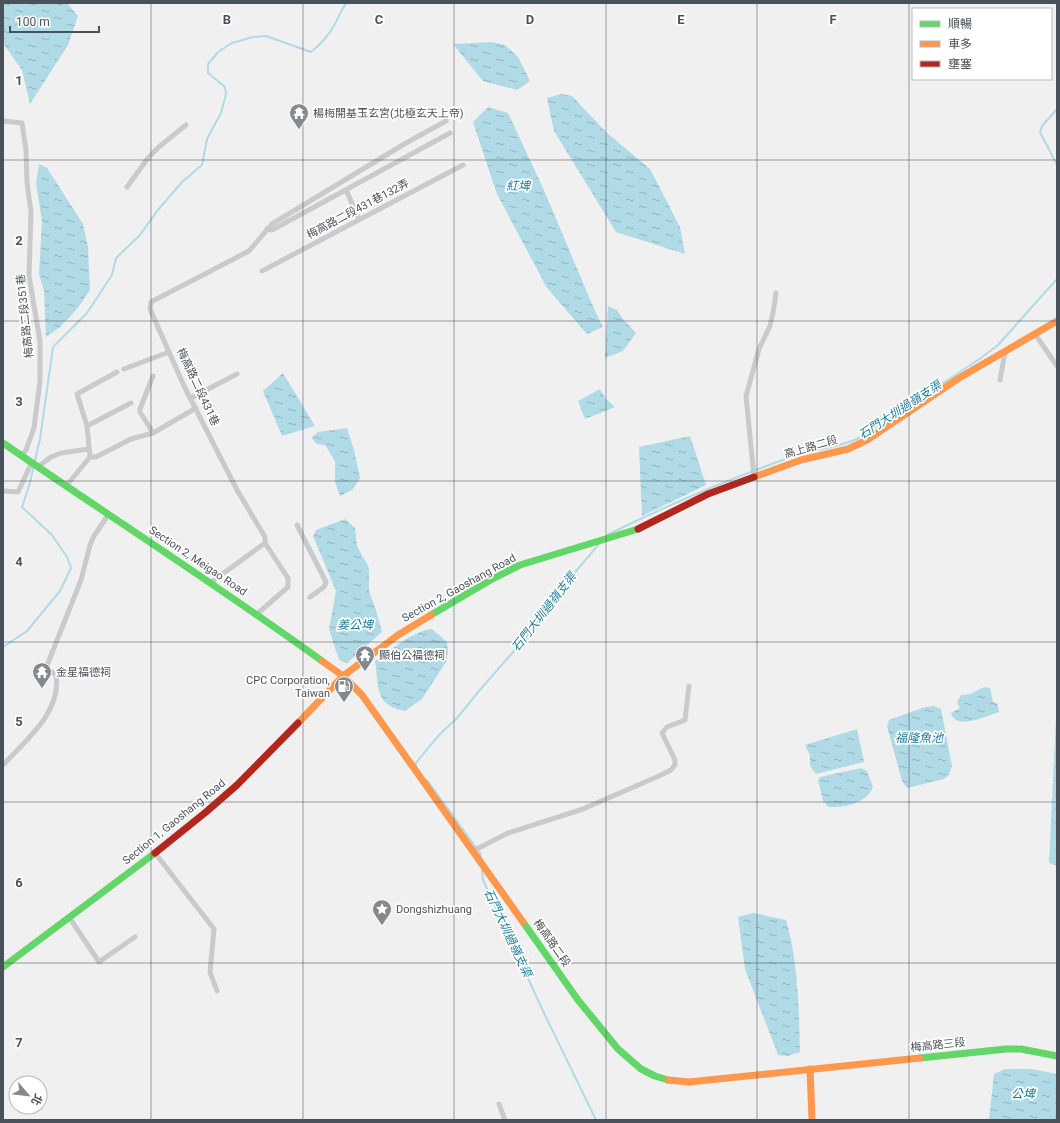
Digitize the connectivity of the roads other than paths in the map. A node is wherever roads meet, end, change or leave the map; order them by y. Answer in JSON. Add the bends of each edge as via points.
{"nodes":[{"id":1,"x":3,"y":121,"type":"edge"},
{"id":2,"x":446,"y":121,"type":"dead end"},
{"id":3,"x":186,"y":125,"type":"dead end"},
{"id":4,"x":450,"y":133,"type":"dead end"},
{"id":5,"x":463,"y":165,"type":"dead end"},
{"id":6,"x":127,"y":187,"type":"dead end"},
{"id":7,"x":346,"y":190,"type":"junction"},
{"id":8,"x":359,"y":220,"type":"junction"},
{"id":9,"x":267,"y":229,"type":"junction"},
{"id":10,"x":262,"y":271,"type":"dead end"},
{"id":11,"x":776,"y":293,"type":"dead end"},
{"id":12,"x":1057,"y":321,"type":"edge"},
{"id":13,"x":1035,"y":334,"type":"junction"},
{"id":14,"x":170,"y":352,"type":"junction"},
{"id":15,"x":1005,"y":352,"type":"junction"},
{"id":16,"x":1057,"y":366,"type":"edge"},
{"id":17,"x":124,"y":369,"type":"dead end"},
{"id":18,"x":117,"y":372,"type":"dead end"},
{"id":19,"x":237,"y":374,"type":"dead end"},
{"id":20,"x":153,"y":376,"type":"dead end"},
{"id":21,"x":1000,"y":380,"type":"dead end"},
{"id":22,"x":191,"y":398,"type":"junction"},
{"id":23,"x":131,"y":403,"type":"dead end"},
{"id":24,"x":196,"y":408,"type":"junction"},
{"id":25,"x":87,"y":426,"type":"junction"},
{"id":26,"x":153,"y":433,"type":"junction"},
{"id":27,"x":3,"y":443,"type":"edge"},
{"id":28,"x":89,"y":449,"type":"junction"},
{"id":29,"x":22,"y":456,"type":"junction"},
{"id":30,"x":90,"y":458,"type":"junction"},
{"id":31,"x":35,"y":464,"type":"junction"},
{"id":32,"x":753,"y":476,"type":"junction"},
{"id":33,"x":67,"y":486,"type":"junction"},
{"id":34,"x":3,"y":491,"type":"edge"},
{"id":35,"x":108,"y":515,"type":"junction"},
{"id":36,"x":297,"y":525,"type":"dead end"},
{"id":37,"x":265,"y":543,"type":"junction"},
{"id":38,"x":210,"y":583,"type":"junction"},
{"id":39,"x":310,"y":597,"type":"dead end"},
{"id":40,"x":257,"y":614,"type":"junction"},
{"id":41,"x":343,"y":676,"type":"junction"},
{"id":42,"x":689,"y":686,"type":"dead end"},
{"id":43,"x":3,"y":765,"type":"edge"},
{"id":44,"x":473,"y":850,"type":"junction"},
{"id":45,"x":155,"y":853,"type":"junction"},
{"id":46,"x":69,"y":917,"type":"junction"},
{"id":47,"x":135,"y":937,"type":"dead end"},
{"id":48,"x":4,"y":964,"type":"edge"},
{"id":49,"x":217,"y":991,"type":"dead end"},
{"id":50,"x":1057,"y":1056,"type":"edge"},
{"id":51,"x":822,"y":1068,"type":"joint"},
{"id":52,"x":810,"y":1069,"type":"junction"},
{"id":53,"x":499,"y":1104,"type":"dead end"},
{"id":54,"x":505,"y":1120,"type":"edge"},
{"id":55,"x":812,"y":1120,"type":"edge"}],
"edges":[{"from":1,"to":29,"type":"street","name":"梅高路二段351巷","via":[[22,123],[31,212],[29,276],[40,341],[40,381],[34,428]]},
{"from":2,"to":9,"type":"street","name":"梅高路二段431巷","via":[[296,209]]},
{"from":3,"to":6,"type":"street","via":[[152,154]]},
{"from":4,"to":7,"type":"street"},
{"from":5,"to":8,"type":"street","name":"梅高路二段431巷132弄"},
{"from":7,"to":8,"type":"street"},
{"from":7,"to":9,"type":"street","via":[[272,230]]},
{"from":8,"to":10,"type":"street","name":"梅高路二段431巷132弄"},
{"from":9,"to":14,"type":"street","name":"梅高路二段431巷","via":[[249,251],[151,302],[150,309]]},
{"from":11,"to":32,"type":"street","via":[[770,326],[759,349],[746,396]]},
{"from":12,"to":13,"type":"street","name":"高上路二段"},
{"from":13,"to":15,"type":"street","name":"高上路二段"},
{"from":13,"to":16,"type":"street"},
{"from":14,"to":17,"type":"street"},
{"from":14,"to":22,"type":"street","name":"梅高路二段431巷"},
{"from":15,"to":21,"type":"street"},
{"from":15,"to":32,"type":"street","name":"高上路二段","via":[[959,378],[867,440]]},
{"from":18,"to":25,"type":"street","via":[[77,394]]},
{"from":19,"to":22,"type":"street"},
{"from":20,"to":26,"type":"street","via":[[140,412]]},
{"from":22,"to":24,"type":"street","name":"梅高路二段431巷"},
{"from":23,"to":25,"type":"street"},
{"from":24,"to":26,"type":"street"},
{"from":24,"to":37,"type":"street","name":"梅高路二段431巷","via":[[237,490],[265,537]]},
{"from":25,"to":28,"type":"street"},
{"from":26,"to":30,"type":"street","via":[[131,439]]},
{"from":27,"to":29,"type":"street","name":"Section 2, Meigao Road"},
{"from":28,"to":30,"type":"street"},
{"from":28,"to":31,"type":"street","via":[[61,453]]},
{"from":29,"to":31,"type":"street","name":"Section 2, Meigao Road"},
{"from":30,"to":33,"type":"street"},
{"from":31,"to":33,"type":"street","name":"Section 2, Meigao Road"},
{"from":31,"to":34,"type":"street","via":[[18,492]]},
{"from":32,"to":41,"type":"street","name":"Section 2, Gaoshang Road","via":[[708,494],[639,529],[520,565],[398,635]]},
{"from":33,"to":35,"type":"street","name":"Section 2, Meigao Road"},
{"from":35,"to":38,"type":"street","name":"Section 2, Meigao Road"},
{"from":35,"to":43,"type":"street","via":[[90,545],[81,580],[46,668],[56,675],[52,707],[46,718]]},
{"from":36,"to":39,"type":"street","via":[[326,582],[324,587]]},
{"from":37,"to":38,"type":"street"},
{"from":37,"to":40,"type":"street","name":"梅高路二段431巷","via":[[288,578],[288,587]]},
{"from":38,"to":40,"type":"street","name":"Section 2, Meigao Road"},
{"from":40,"to":41,"type":"street","name":"Section 2, Meigao Road"},
{"from":41,"to":44,"type":"street","name":"梅高路二段","via":[[362,695]]},
{"from":41,"to":45,"type":"street","name":"Section 1, Gaoshang Road","via":[[237,785]]},
{"from":42,"to":44,"type":"street","via":[[685,720],[667,727],[662,733],[675,760],[676,765],[671,770],[583,809],[508,833]]},
{"from":44,"to":52,"type":"street","name":"梅高路二段","via":[[578,1000],[611,1042],[638,1066],[670,1081],[689,1082]]},
{"from":45,"to":46,"type":"street","name":"Section 1, Gaoshang Road"},
{"from":45,"to":49,"type":"street","via":[[214,928],[210,972]]},
{"from":46,"to":47,"type":"street","via":[[99,962]]},
{"from":46,"to":48,"type":"street","name":"Section 1, Gaoshang Road"},
{"from":50,"to":51,"type":"street","name":"梅高路三段","via":[[1022,1049],[1006,1049]]},
{"from":51,"to":52,"type":"street","name":"梅高路二段"},
{"from":52,"to":55,"type":"street"},
{"from":53,"to":54,"type":"street"}]}
